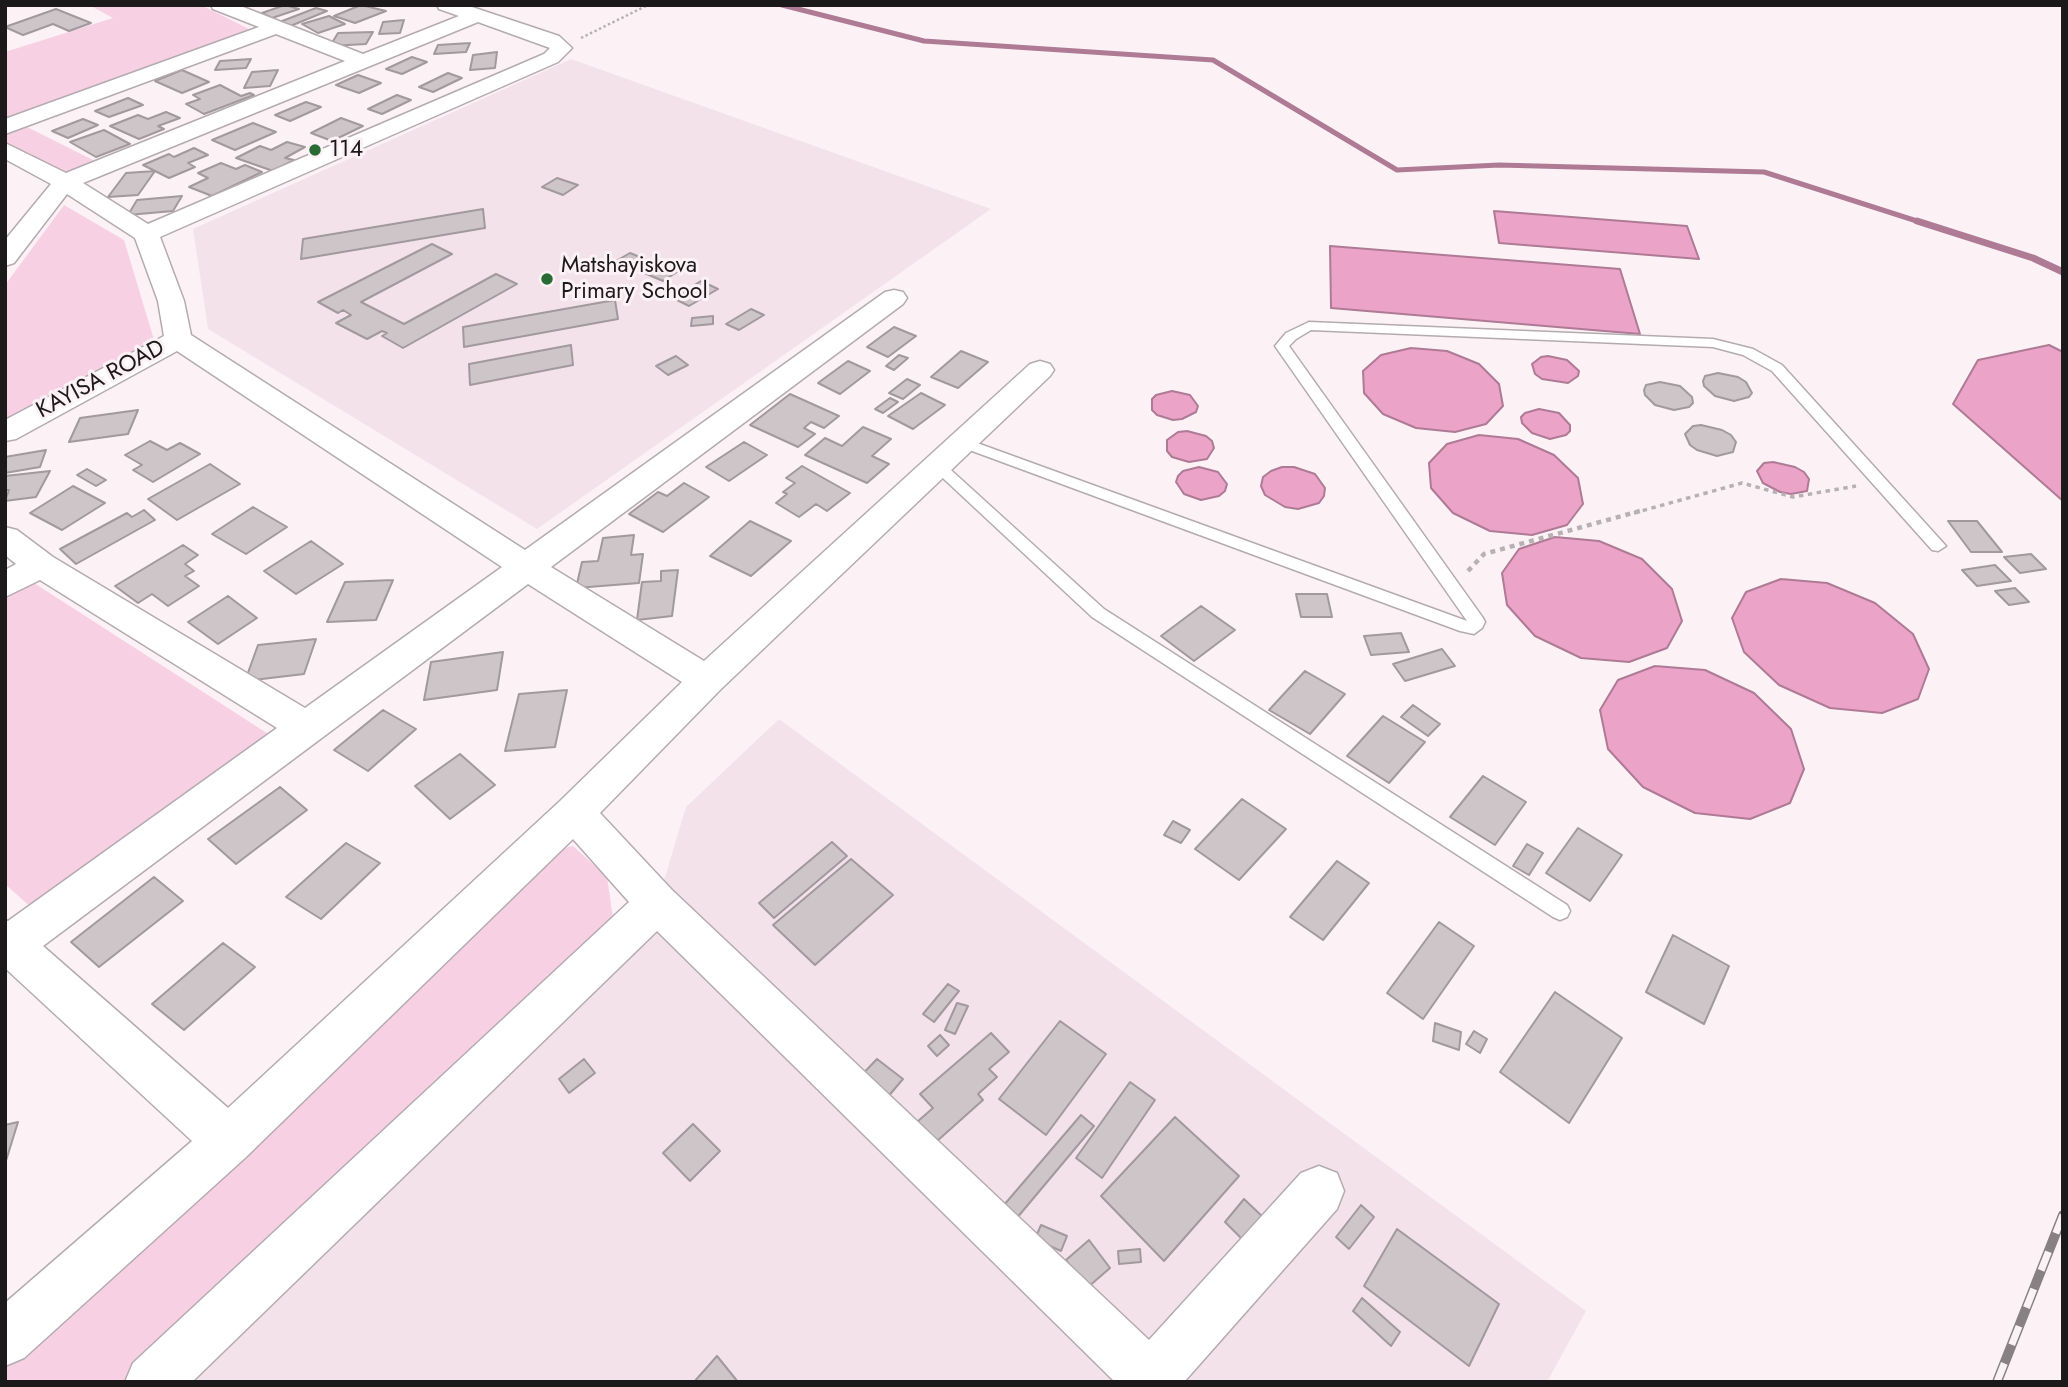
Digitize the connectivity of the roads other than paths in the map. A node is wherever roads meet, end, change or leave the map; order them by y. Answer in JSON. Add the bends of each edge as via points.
{"nodes":[{"id":1,"x":220,"y":5,"type":"edge"},
{"id":2,"x":446,"y":5,"type":"edge"},
{"id":3,"x":475,"y":16,"type":"junction"},
{"id":4,"x":274,"y":28,"type":"junction"},
{"id":5,"x":363,"y":61,"type":"junction"},
{"id":6,"x":5,"y":127,"type":"edge"},
{"id":7,"x":5,"y":150,"type":"edge"},
{"id":8,"x":65,"y":182,"type":"junction"},
{"id":9,"x":146,"y":234,"type":"junction"},
{"id":10,"x":5,"y":258,"type":"edge"},
{"id":11,"x":894,"y":298,"type":"dead end"},
{"id":12,"x":178,"y":339,"type":"junction"},
{"id":13,"x":1040,"y":370,"type":"dead end"},
{"id":14,"x":5,"y":432,"type":"edge"},
{"id":15,"x":961,"y":442,"type":"junction"},
{"id":16,"x":936,"y":464,"type":"junction"},
{"id":17,"x":5,"y":538,"type":"edge"},
{"id":18,"x":1938,"y":546,"type":"dead end"},
{"id":19,"x":41,"y":565,"type":"junction"},
{"id":20,"x":526,"y":567,"type":"junction"},
{"id":21,"x":5,"y":585,"type":"edge"},
{"id":22,"x":707,"y":680,"type":"junction"},
{"id":23,"x":305,"y":727,"type":"junction"},
{"id":24,"x":574,"y":813,"type":"junction"},
{"id":25,"x":657,"y":903,"type":"junction"},
{"id":26,"x":1560,"y":911,"type":"dead end"},
{"id":27,"x":8,"y":942,"type":"edge"},
{"id":28,"x":228,"y":1141,"type":"junction"},
{"id":29,"x":1319,"y":1191,"type":"dead end"},
{"id":30,"x":5,"y":1339,"type":"edge"},
{"id":31,"x":1149,"y":1380,"type":"edge"},
{"id":32,"x":152,"y":1382,"type":"edge"}],
"edges":[{"from":1,"to":4,"type":"street"},
{"from":2,"to":3,"type":"street"},
{"from":3,"to":5,"type":"street"},
{"from":3,"to":9,"type":"street","via":[[552,40],[560,44],[560,53]]},
{"from":4,"to":5,"type":"street"},
{"from":4,"to":6,"type":"street"},
{"from":5,"to":8,"type":"street"},
{"from":7,"to":8,"type":"street"},
{"from":8,"to":9,"type":"street"},
{"from":8,"to":10,"type":"street"},
{"from":9,"to":12,"type":"street","name":"KAYISA ROAD","via":[[171,301]]},
{"from":11,"to":20,"type":"street"},
{"from":12,"to":14,"type":"street","name":"KAYISA ROAD"},
{"from":12,"to":20,"type":"street"},
{"from":13,"to":15,"type":"street"},
{"from":15,"to":16,"type":"street"},
{"from":15,"to":18,"type":"lane","via":[[1474,628],[1477,622],[1282,346],[1309,326],[1713,343],[1748,352],[1777,368]]},
{"from":16,"to":22,"type":"street"},
{"from":16,"to":26,"type":"lane","via":[[1098,613]]},
{"from":17,"to":19,"type":"street"},
{"from":19,"to":21,"type":"street"},
{"from":19,"to":23,"type":"street"},
{"from":20,"to":22,"type":"street"},
{"from":20,"to":23,"type":"street"},
{"from":22,"to":24,"type":"street"},
{"from":23,"to":27,"type":"street"},
{"from":24,"to":25,"type":"street"},
{"from":24,"to":28,"type":"street"},
{"from":25,"to":31,"type":"street"},
{"from":25,"to":32,"type":"street"},
{"from":27,"to":28,"type":"street"},
{"from":28,"to":30,"type":"street"},
{"from":29,"to":31,"type":"street"}]}
